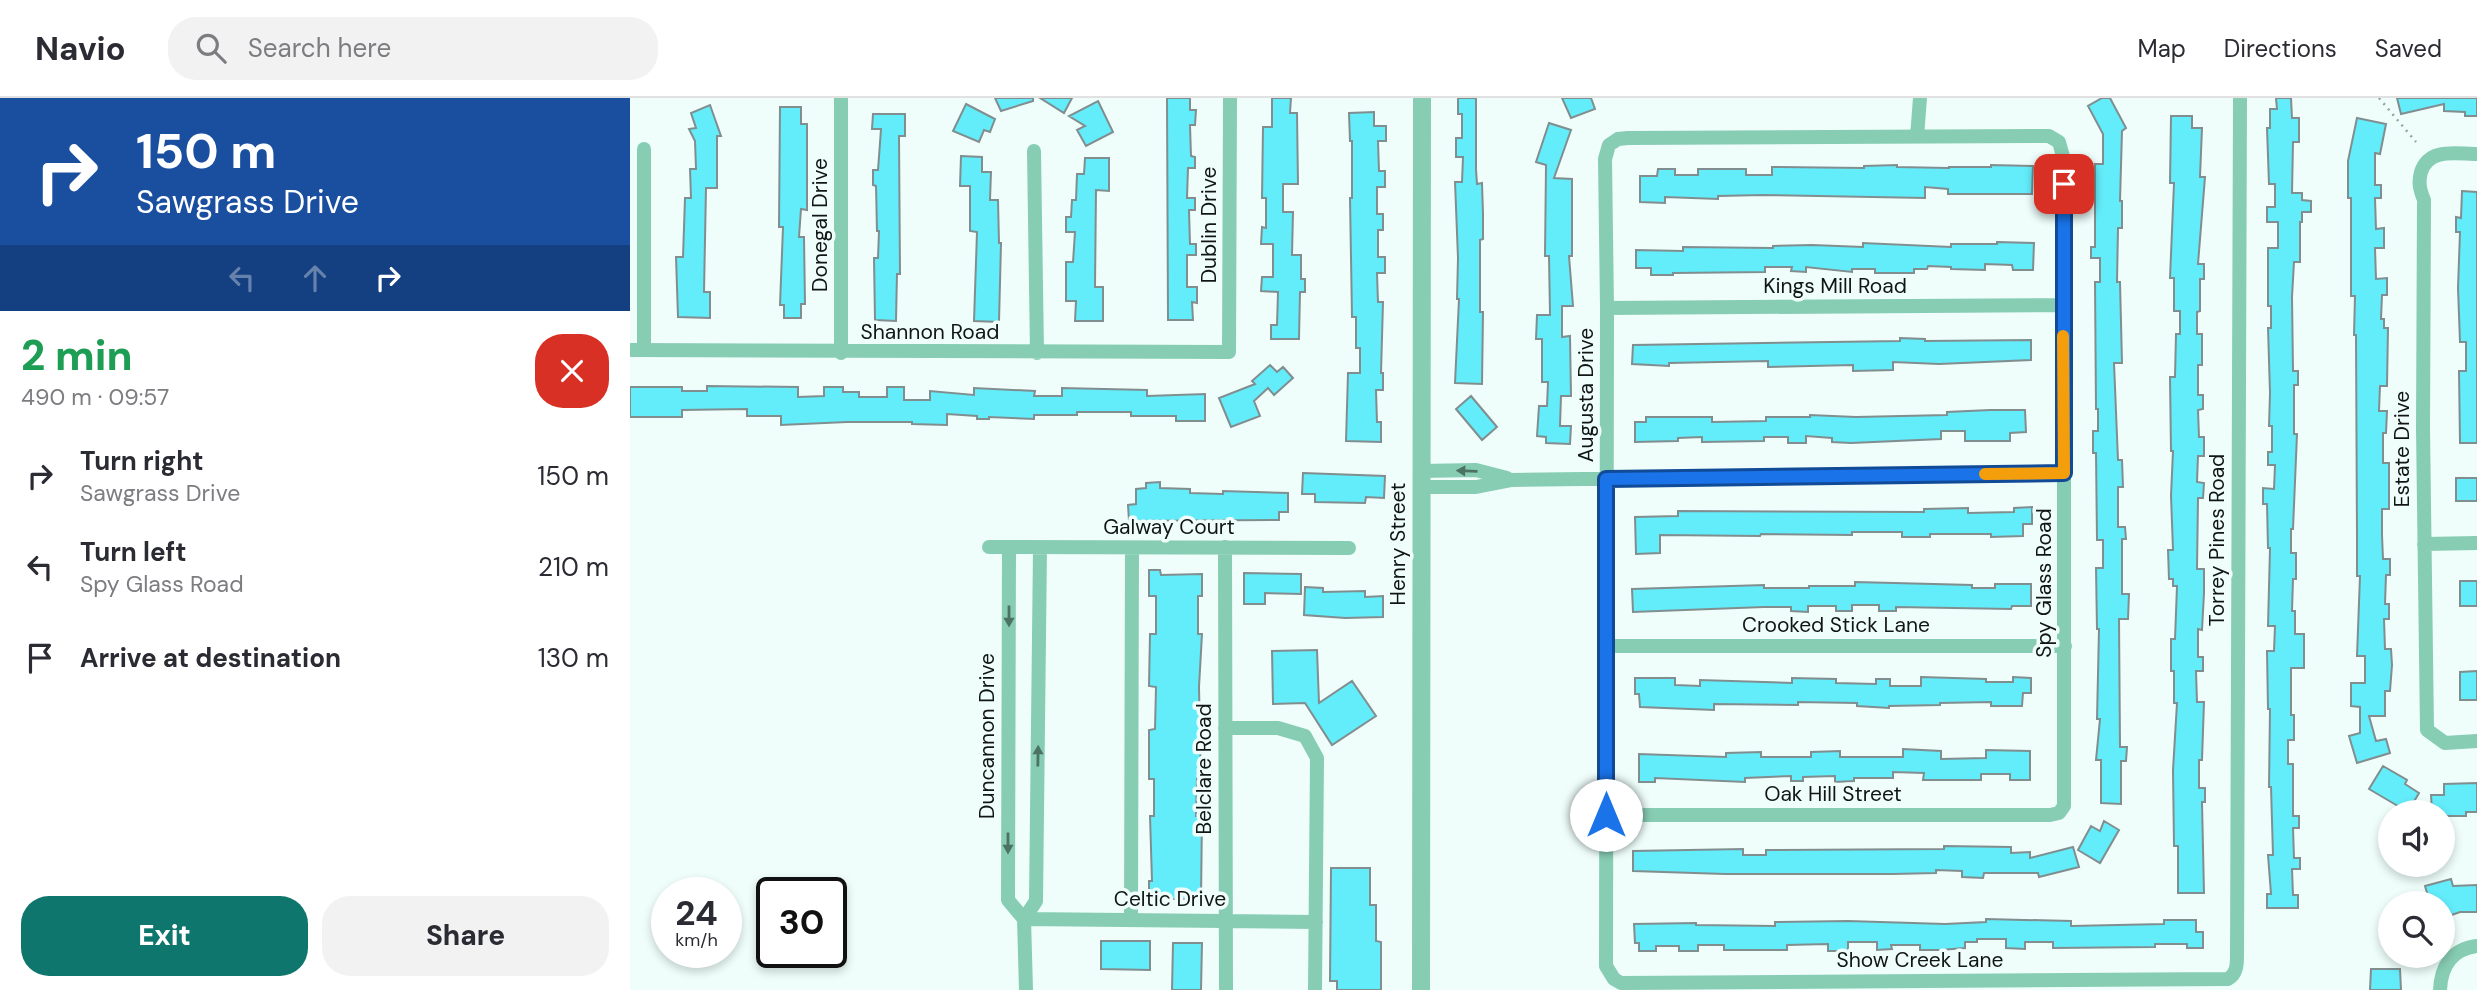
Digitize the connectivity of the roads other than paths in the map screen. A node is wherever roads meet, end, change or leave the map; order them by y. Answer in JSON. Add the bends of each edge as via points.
{"nodes":[{"id":1,"x":841,"y":98,"type":"edge"},
{"id":2,"x":1230,"y":98,"type":"edge"},
{"id":3,"x":1422,"y":98,"type":"edge"},
{"id":4,"x":1920,"y":98,"type":"edge"},
{"id":5,"x":2240,"y":98,"type":"edge"},
{"id":6,"x":1917,"y":137,"type":"junction"},
{"id":7,"x":644,"y":149,"type":"dead end"},
{"id":8,"x":1034,"y":150,"type":"dead end"},
{"id":9,"x":2477,"y":154,"type":"edge"},
{"id":10,"x":2063,"y":305,"type":"junction"},
{"id":11,"x":1608,"y":308,"type":"junction"},
{"id":12,"x":637,"y":350,"type":"edge"},
{"id":13,"x":1229,"y":352,"type":"joint"},
{"id":14,"x":841,"y":353,"type":"junction"},
{"id":15,"x":1037,"y":353,"type":"junction"},
{"id":16,"x":2064,"y":473,"type":"junction"},
{"id":17,"x":1421,"y":479,"type":"junction"},
{"id":18,"x":1606,"y":479,"type":"junction"},
{"id":19,"x":2477,"y":543,"type":"edge"},
{"id":20,"x":2424,"y":544,"type":"junction"},
{"id":21,"x":989,"y":547,"type":"dead end"},
{"id":22,"x":1009,"y":547,"type":"junction"},
{"id":23,"x":1225,"y":547,"type":"junction"},
{"id":24,"x":1040,"y":548,"type":"junction"},
{"id":25,"x":1132,"y":548,"type":"junction"},
{"id":26,"x":1349,"y":548,"type":"dead end"},
{"id":27,"x":1607,"y":646,"type":"junction"},
{"id":28,"x":2065,"y":646,"type":"junction"},
{"id":29,"x":1225,"y":728,"type":"junction"},
{"id":30,"x":2477,"y":741,"type":"edge"},
{"id":31,"x":2059,"y":813,"type":"joint"},
{"id":32,"x":1606,"y":815,"type":"junction"},
{"id":33,"x":1024,"y":919,"type":"junction"},
{"id":34,"x":1131,"y":920,"type":"junction"},
{"id":35,"x":1226,"y":921,"type":"junction"},
{"id":36,"x":1316,"y":922,"type":"junction"},
{"id":37,"x":2477,"y":946,"type":"edge"},
{"id":38,"x":1614,"y":979,"type":"joint"},
{"id":39,"x":2228,"y":979,"type":"joint"},
{"id":40,"x":1026,"y":990,"type":"edge"},
{"id":41,"x":1226,"y":990,"type":"edge"},
{"id":42,"x":1315,"y":990,"type":"edge"},
{"id":43,"x":1421,"y":990,"type":"edge"},
{"id":44,"x":2440,"y":990,"type":"edge"}],
"edges":[{"from":1,"to":14,"type":"street","name":"Donegal Drive"},
{"from":2,"to":13,"type":"street","name":"Dublin Drive"},
{"from":3,"to":17,"type":"street","name":"Henry Street"},
{"from":4,"to":6,"type":"street"},
{"from":5,"to":39,"type":"street","name":"Torrey Pines Road","via":[[2237,966]]},
{"from":6,"to":10,"type":"street","name":"Spy Glass Road","via":[[2032,135],[2059,142],[2064,160]]},
{"from":6,"to":11,"type":"street","name":"Augusta Drive","via":[[1618,139],[1609,145],[1605,159]]},
{"from":7,"to":12,"type":"street"},
{"from":8,"to":15,"type":"street"},
{"from":9,"to":20,"type":"street","name":"Estate Drive","via":[[2435,155],[2419,178],[2424,200]]},
{"from":10,"to":11,"type":"street","name":"Kings Mill Road"},
{"from":10,"to":16,"type":"street","name":"Spy Glass Road"},
{"from":11,"to":18,"type":"street","name":"Augusta Drive"},
{"from":12,"to":14,"type":"street","name":"Shannon Road"},
{"from":13,"to":15,"type":"street","name":"Shannon Road"},
{"from":14,"to":15,"type":"street","name":"Shannon Road"},
{"from":16,"to":18,"type":"street"},
{"from":16,"to":28,"type":"street","name":"Spy Glass Road"},
{"from":17,"to":18,"type":"street","via":[[1476,470],[1512,480]]},
{"from":17,"to":43,"type":"street","name":"Henry Street"},
{"from":18,"to":27,"type":"street","name":"Augusta Drive"},
{"from":19,"to":20,"type":"street"},
{"from":20,"to":30,"type":"street","name":"Estate Drive","via":[[2427,730],[2445,743]]},
{"from":21,"to":22,"type":"street","name":"Galway Court"},
{"from":22,"to":24,"type":"street","name":"Galway Court"},
{"from":22,"to":33,"type":"street","name":"Duncannon Drive","one_way":true,"via":[[1008,900]]},
{"from":23,"to":25,"type":"street","name":"Galway Court"},
{"from":23,"to":26,"type":"street","name":"Galway Court"},
{"from":23,"to":29,"type":"street","name":"Belclare Road"},
{"from":24,"to":25,"type":"street","name":"Galway Court"},
{"from":33,"to":24,"type":"street","name":"Duncannon Drive","one_way":true,"via":[[1036,901]]},
{"from":25,"to":34,"type":"street"},
{"from":27,"to":28,"type":"street","name":"Crooked Stick Lane"},
{"from":27,"to":32,"type":"street","name":"Augusta Drive"},
{"from":28,"to":31,"type":"street","name":"Spy Glass Road","via":[[2064,806]]},
{"from":29,"to":35,"type":"street","name":"Belclare Road"},
{"from":29,"to":36,"type":"street","via":[[1278,728],[1305,736],[1317,758]]},
{"from":31,"to":32,"type":"street","name":"Oak Hill Street"},
{"from":32,"to":38,"type":"street","name":"Augusta Drive","via":[[1606,966]]},
{"from":33,"to":34,"type":"street","name":"Celtic Drive"},
{"from":33,"to":40,"type":"street","name":"Duncannon Drive"},
{"from":34,"to":35,"type":"street","name":"Celtic Drive"},
{"from":35,"to":36,"type":"street","name":"Celtic Drive"},
{"from":35,"to":41,"type":"street","name":"Belclare Road"},
{"from":36,"to":42,"type":"street"},
{"from":37,"to":44,"type":"street","via":[[2451,957]]},
{"from":38,"to":39,"type":"street","name":"Show Creek Lane","via":[[1621,983]]}]}
